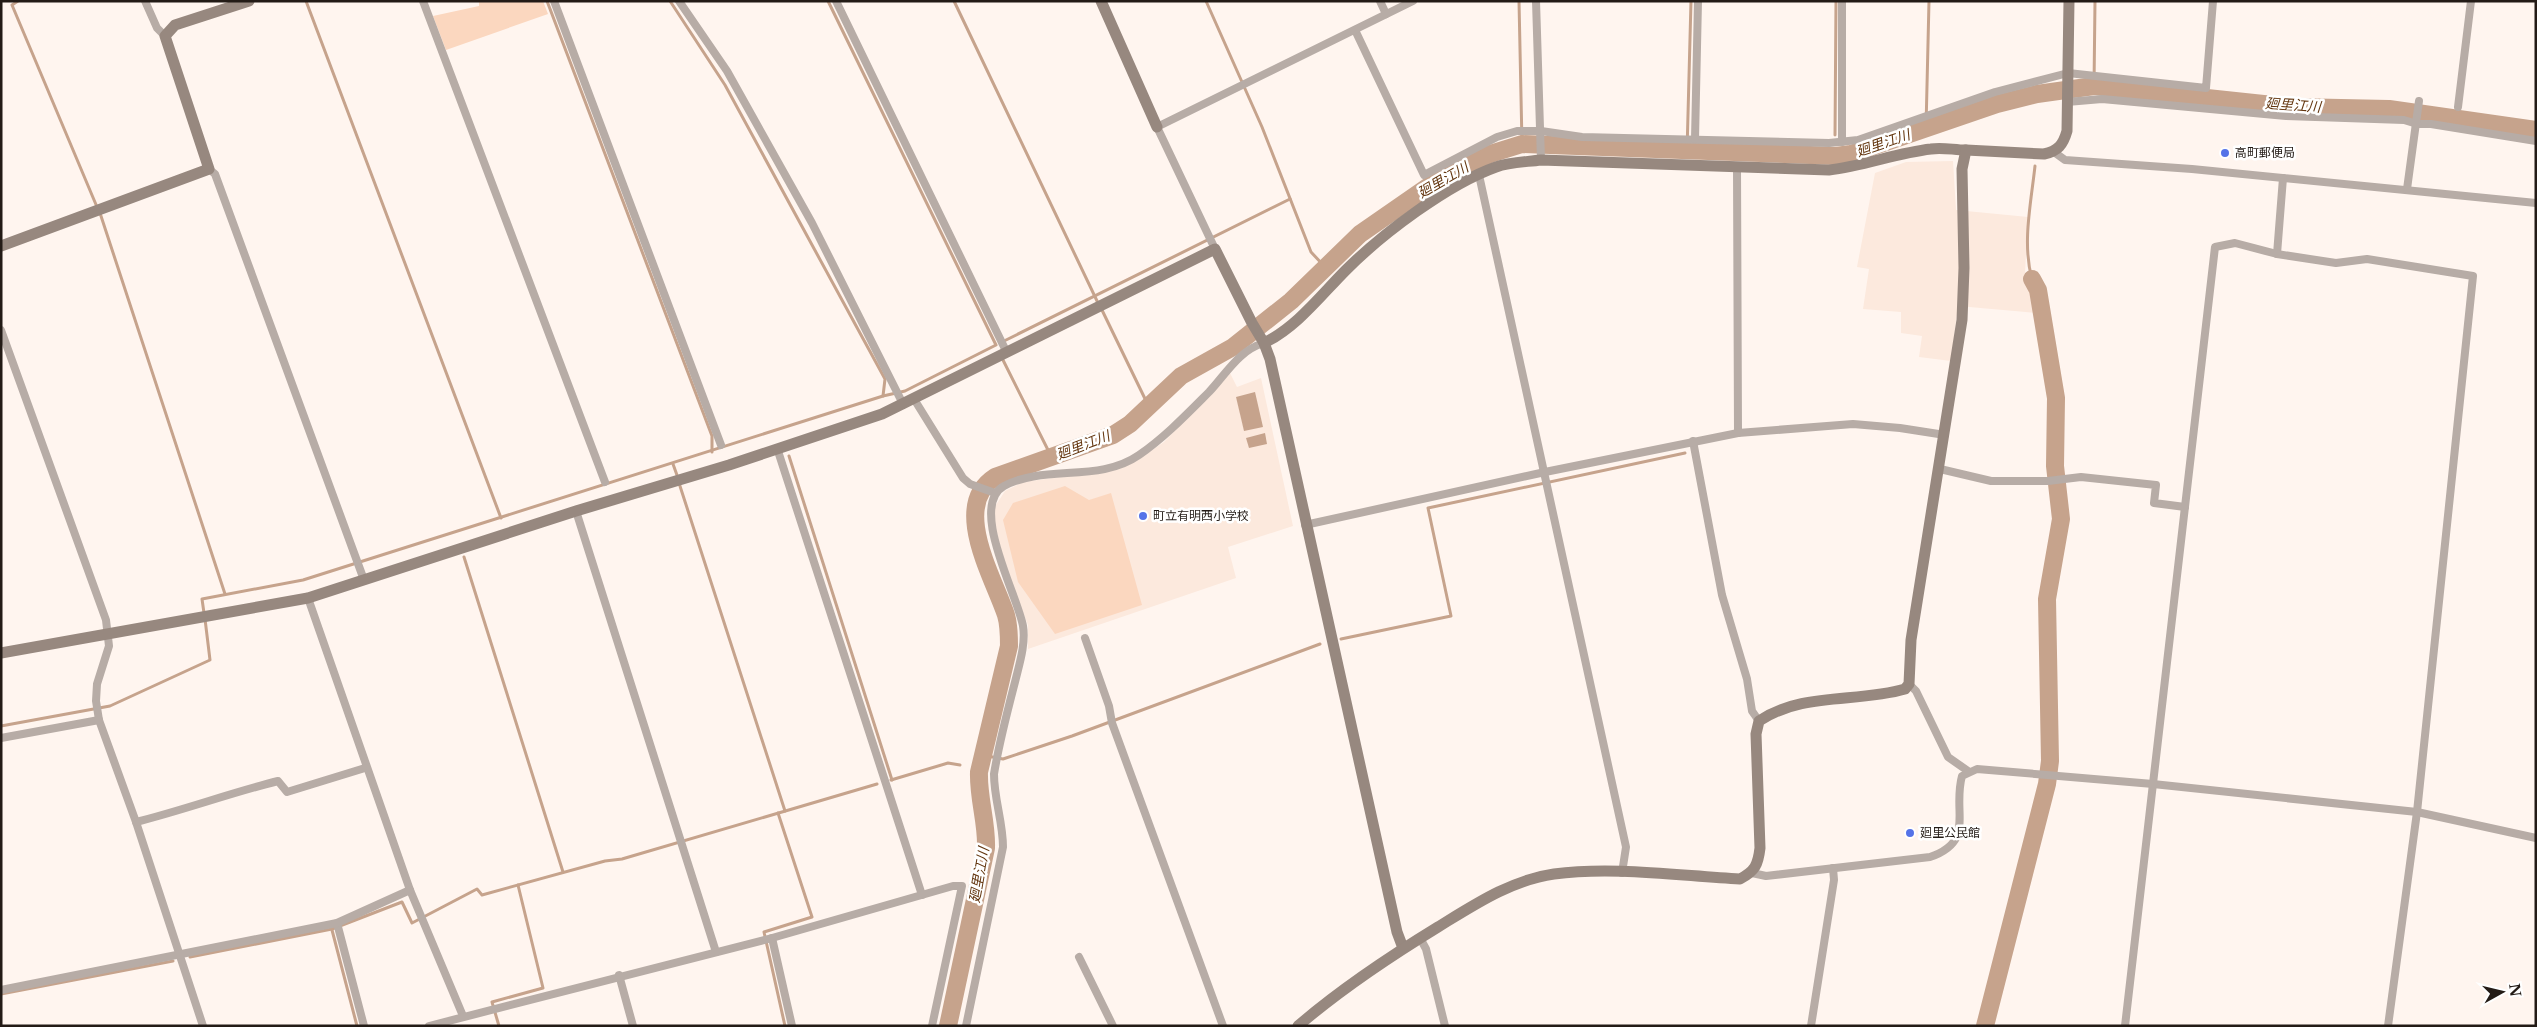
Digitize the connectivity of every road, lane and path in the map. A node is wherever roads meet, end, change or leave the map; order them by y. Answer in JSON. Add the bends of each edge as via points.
{"nodes":[{"id":1,"x":145,"y":1,"type":"edge"},
{"id":2,"x":249,"y":1,"type":"edge"},
{"id":3,"x":423,"y":1,"type":"edge"},
{"id":4,"x":554,"y":1,"type":"edge"},
{"id":5,"x":679,"y":1,"type":"edge"},
{"id":6,"x":836,"y":1,"type":"edge"},
{"id":7,"x":1101,"y":1,"type":"edge"},
{"id":8,"x":1380,"y":1,"type":"edge"},
{"id":9,"x":1413,"y":1,"type":"edge"},
{"id":10,"x":1536,"y":1,"type":"edge"},
{"id":11,"x":1698,"y":1,"type":"edge"},
{"id":12,"x":1842,"y":1,"type":"edge"},
{"id":13,"x":2069,"y":1,"type":"edge"},
{"id":14,"x":2213,"y":1,"type":"edge"},
{"id":15,"x":2471,"y":1,"type":"edge"},
{"id":16,"x":1386,"y":14,"type":"junction"},
{"id":17,"x":1355,"y":30,"type":"junction"},
{"id":18,"x":165,"y":36,"type":"junction"},
{"id":19,"x":2068,"y":73,"type":"junction"},
{"id":20,"x":2419,"y":101,"type":"dead end"},
{"id":21,"x":2068,"y":102,"type":"junction"},
{"id":22,"x":2458,"y":108,"type":"dead end"},
{"id":23,"x":2417,"y":124,"type":"junction"},
{"id":24,"x":1157,"y":127,"type":"junction"},
{"id":25,"x":1541,"y":133,"type":"junction"},
{"id":26,"x":1690,"y":139,"type":"junction"},
{"id":27,"x":2536,"y":141,"type":"edge"},
{"id":28,"x":1842,"y":142,"type":"junction"},
{"id":29,"x":1966,"y":150,"type":"junction"},
{"id":30,"x":2054,"y":152,"type":"junction"},
{"id":31,"x":1541,"y":157,"type":"junction"},
{"id":32,"x":1737,"y":167,"type":"junction"},
{"id":33,"x":209,"y":169,"type":"junction"},
{"id":34,"x":1479,"y":175,"type":"junction"},
{"id":35,"x":2283,"y":178,"type":"junction"},
{"id":36,"x":2407,"y":189,"type":"junction"},
{"id":37,"x":2536,"y":203,"type":"edge"},
{"id":38,"x":1212,"y":242,"type":"junction"},
{"id":39,"x":1,"y":246,"type":"edge"},
{"id":40,"x":2277,"y":254,"type":"junction"},
{"id":41,"x":1,"y":330,"type":"edge"},
{"id":42,"x":1263,"y":340,"type":"junction"},
{"id":43,"x":1002,"y":350,"type":"junction"},
{"id":44,"x":899,"y":397,"type":"junction"},
{"id":45,"x":914,"y":399,"type":"junction"},
{"id":46,"x":1738,"y":433,"type":"junction"},
{"id":47,"x":1945,"y":435,"type":"junction"},
{"id":48,"x":1693,"y":441,"type":"junction"},
{"id":49,"x":721,"y":445,"type":"dead end"},
{"id":50,"x":777,"y":448,"type":"junction"},
{"id":51,"x":1940,"y":469,"type":"junction"},
{"id":52,"x":1545,"y":472,"type":"junction"},
{"id":53,"x":605,"y":482,"type":"dead end"},
{"id":54,"x":995,"y":493,"type":"junction"},
{"id":55,"x":2185,"y":507,"type":"junction"},
{"id":56,"x":576,"y":511,"type":"junction"},
{"id":57,"x":1305,"y":525,"type":"junction"},
{"id":58,"x":364,"y":580,"type":"junction"},
{"id":59,"x":308,"y":598,"type":"junction"},
{"id":60,"x":108,"y":633,"type":"junction"},
{"id":61,"x":1085,"y":638,"type":"dead end"},
{"id":62,"x":1,"y":653,"type":"edge"},
{"id":63,"x":1909,"y":684,"type":"junction"},
{"id":64,"x":99,"y":718,"type":"junction"},
{"id":65,"x":1759,"y":721,"type":"junction"},
{"id":66,"x":1,"y":738,"type":"edge"},
{"id":67,"x":365,"y":768,"type":"junction"},
{"id":68,"x":1968,"y":771,"type":"junction"},
{"id":69,"x":2153,"y":784,"type":"junction"},
{"id":70,"x":2417,"y":812,"type":"junction"},
{"id":71,"x":136,"y":822,"type":"junction"},
{"id":72,"x":2536,"y":838,"type":"edge"},
{"id":73,"x":1833,"y":868,"type":"junction"},
{"id":74,"x":1622,"y":873,"type":"junction"},
{"id":75,"x":1752,"y":873,"type":"junction"},
{"id":76,"x":410,"y":890,"type":"junction"},
{"id":77,"x":922,"y":895,"type":"junction"},
{"id":78,"x":338,"y":926,"type":"junction"},
{"id":79,"x":1420,"y":938,"type":"junction"},
{"id":80,"x":768,"y":939,"type":"junction"},
{"id":81,"x":1403,"y":948,"type":"junction"},
{"id":82,"x":716,"y":952,"type":"junction"},
{"id":83,"x":180,"y":955,"type":"junction"},
{"id":84,"x":1079,"y":957,"type":"dead end"},
{"id":85,"x":619,"y":975,"type":"junction"},
{"id":86,"x":1,"y":990,"type":"edge"},
{"id":87,"x":463,"y":1016,"type":"junction"},
{"id":88,"x":1311,"y":1022,"type":"edge"},
{"id":89,"x":203,"y":1026,"type":"edge"},
{"id":90,"x":364,"y":1026,"type":"edge"},
{"id":91,"x":429,"y":1026,"type":"edge"},
{"id":92,"x":633,"y":1026,"type":"edge"},
{"id":93,"x":792,"y":1026,"type":"edge"},
{"id":94,"x":932,"y":1026,"type":"edge"},
{"id":95,"x":966,"y":1026,"type":"edge"},
{"id":96,"x":1114,"y":1026,"type":"edge"},
{"id":97,"x":1223,"y":1026,"type":"edge"},
{"id":98,"x":1298,"y":1026,"type":"edge"},
{"id":99,"x":1445,"y":1026,"type":"edge"},
{"id":100,"x":1811,"y":1026,"type":"edge"},
{"id":101,"x":2125,"y":1026,"type":"edge"},
{"id":102,"x":2388,"y":1026,"type":"edge"}],
"edges":[{"from":1,"to":18,"type":"street","via":[[157,28]]},
{"from":2,"to":18,"type":"street","via":[[175,25]]},
{"from":3,"to":53,"type":"street"},
{"from":4,"to":49,"type":"street"},
{"from":5,"to":44,"type":"street","via":[[727,71],[812,223]]},
{"from":6,"to":43,"type":"street"},
{"from":7,"to":24,"type":"street"},
{"from":8,"to":16,"type":"street"},
{"from":9,"to":16,"type":"street"},
{"from":10,"to":25,"type":"street"},
{"from":11,"to":26,"type":"street"},
{"from":12,"to":28,"type":"street"},
{"from":13,"to":19,"type":"street"},
{"from":14,"to":19,"type":"street","via":[[2206,88]]},
{"from":15,"to":22,"type":"street"},
{"from":16,"to":17,"type":"street"},
{"from":17,"to":24,"type":"street"},
{"from":17,"to":25,"type":"street","via":[[1424,175],[1497,137],[1521,131]]},
{"from":18,"to":33,"type":"street"},
{"from":19,"to":21,"type":"street"},
{"from":19,"to":28,"type":"street","via":[[1995,92],[1858,140]]},
{"from":20,"to":23,"type":"street"},
{"from":21,"to":23,"type":"street","via":[[2127,100],[2286,116],[2404,120]]},
{"from":21,"to":30,"type":"street","via":[[2064,142]]},
{"from":23,"to":27,"type":"street"},
{"from":23,"to":36,"type":"street"},
{"from":24,"to":38,"type":"street"},
{"from":25,"to":26,"type":"street"},
{"from":25,"to":31,"type":"street"},
{"from":26,"to":28,"type":"street"},
{"from":29,"to":30,"type":"street"},
{"from":29,"to":32,"type":"street","via":[[1933,148],[1858,167],[1829,170]]},
{"from":29,"to":47,"type":"street","via":[[1962,169],[1962,320]]},
{"from":30,"to":35,"type":"street","via":[[2065,160]]},
{"from":31,"to":32,"type":"street"},
{"from":31,"to":34,"type":"street","via":[[1496,167]]},
{"from":32,"to":46,"type":"street"},
{"from":33,"to":39,"type":"street"},
{"from":33,"to":58,"type":"street","via":[[215,174]]},
{"from":34,"to":42,"type":"street","via":[[1424,207],[1379,239],[1295,322],[1275,337]]},
{"from":34,"to":52,"type":"street"},
{"from":35,"to":36,"type":"street"},
{"from":35,"to":40,"type":"street"},
{"from":36,"to":37,"type":"street"},
{"from":38,"to":42,"type":"street"},
{"from":38,"to":43,"type":"street","via":[[1100,307]]},
{"from":40,"to":55,"type":"street","via":[[2235,243],[2215,247]]},
{"from":40,"to":70,"type":"street","via":[[2336,263],[2367,259],[2473,276]]},
{"from":41,"to":60,"type":"street"},
{"from":42,"to":54,"type":"street","via":[[1230,366],[1210,391],[1138,456],[1096,471],[1023,478]]},
{"from":42,"to":57,"type":"street","via":[[1270,359]]},
{"from":43,"to":45,"type":"street"},
{"from":44,"to":45,"type":"street"},
{"from":44,"to":50,"type":"street","via":[[882,414]]},
{"from":45,"to":54,"type":"street","via":[[963,478]]},
{"from":46,"to":47,"type":"street","via":[[1853,424]]},
{"from":46,"to":48,"type":"street"},
{"from":47,"to":51,"type":"street"},
{"from":48,"to":52,"type":"street"},
{"from":48,"to":65,"type":"street","via":[[1722,594],[1752,711]]},
{"from":50,"to":56,"type":"street"},
{"from":50,"to":77,"type":"street"},
{"from":51,"to":55,"type":"street","via":[[1991,480],[2048,481],[2081,477],[2156,485],[2154,503]]},
{"from":51,"to":63,"type":"street","via":[[1911,640]]},
{"from":52,"to":57,"type":"street"},
{"from":52,"to":74,"type":"street","via":[[1626,847]]},
{"from":54,"to":95,"type":"street","via":[[991,502],[992,525],[1024,637],[996,762],[994,791],[1003,847]]},
{"from":55,"to":69,"type":"street"},
{"from":56,"to":58,"type":"street"},
{"from":56,"to":82,"type":"street"},
{"from":57,"to":81,"type":"street","via":[[1396,932]]},
{"from":58,"to":59,"type":"street"},
{"from":59,"to":60,"type":"street"},
{"from":59,"to":67,"type":"street"},
{"from":60,"to":62,"type":"street"},
{"from":60,"to":64,"type":"street","via":[[96,701]]},
{"from":61,"to":97,"type":"street","via":[[1111,720]]},
{"from":63,"to":65,"type":"street","via":[[1906,690],[1794,705]]},
{"from":63,"to":68,"type":"street","via":[[1916,691],[1948,757]]},
{"from":64,"to":66,"type":"street"},
{"from":64,"to":71,"type":"street"},
{"from":65,"to":75,"type":"street","via":[[1756,734],[1760,848],[1758,863]]},
{"from":67,"to":71,"type":"street","via":[[287,792],[278,781],[227,793],[187,809]]},
{"from":67,"to":76,"type":"street"},
{"from":68,"to":69,"type":"street","via":[[2057,774]]},
{"from":68,"to":73,"type":"street","via":[[1962,776],[1959,788],[1960,827],[1956,842],[1946,852],[1930,857]]},
{"from":69,"to":70,"type":"street"},
{"from":69,"to":101,"type":"street"},
{"from":70,"to":72,"type":"street"},
{"from":70,"to":102,"type":"street"},
{"from":71,"to":83,"type":"street"},
{"from":73,"to":75,"type":"street","via":[[1766,876]]},
{"from":73,"to":100,"type":"street","via":[[1834,880]]},
{"from":74,"to":75,"type":"street","via":[[1740,879]]},
{"from":74,"to":79,"type":"street","via":[[1561,873],[1517,883]]},
{"from":76,"to":78,"type":"street"},
{"from":76,"to":87,"type":"street"},
{"from":77,"to":80,"type":"street"},
{"from":77,"to":94,"type":"street","via":[[962,886]]},
{"from":78,"to":83,"type":"street"},
{"from":78,"to":90,"type":"street"},
{"from":79,"to":81,"type":"street"},
{"from":79,"to":99,"type":"street","via":[[1426,949]]},
{"from":80,"to":82,"type":"street"},
{"from":80,"to":93,"type":"street"},
{"from":81,"to":88,"type":"street","via":[[1356,979]]},
{"from":82,"to":85,"type":"street"},
{"from":83,"to":86,"type":"street"},
{"from":83,"to":89,"type":"street"},
{"from":84,"to":96,"type":"street"},
{"from":85,"to":87,"type":"street"},
{"from":85,"to":92,"type":"street"},
{"from":87,"to":91,"type":"street"},
{"from":88,"to":98,"type":"street"}]}
